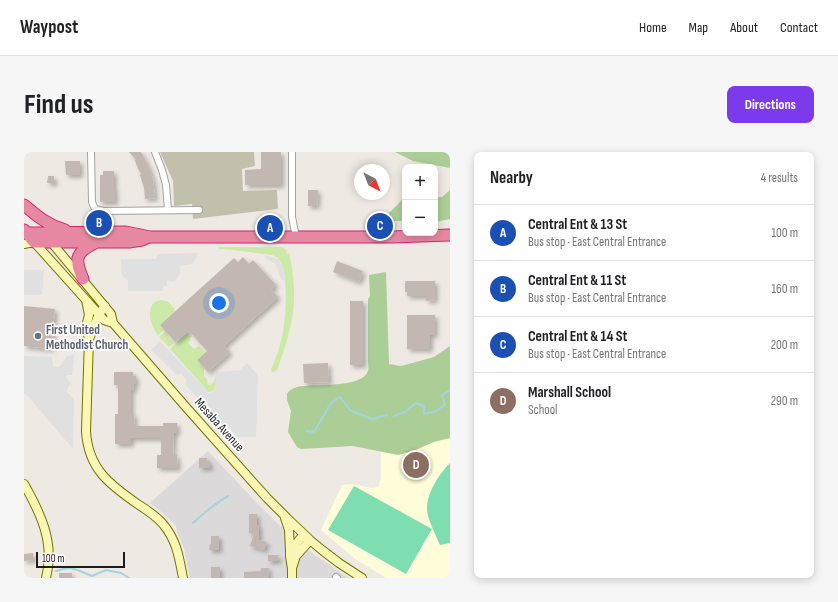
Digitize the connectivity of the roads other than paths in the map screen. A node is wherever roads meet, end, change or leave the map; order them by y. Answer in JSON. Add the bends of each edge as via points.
{"nodes":[{"id":1,"x":91,"y":152,"type":"edge"},
{"id":2,"x":155,"y":152,"type":"edge"},
{"id":3,"x":292,"y":152,"type":"edge"},
{"id":4,"x":24,"y":205,"type":"edge"},
{"id":5,"x":168,"y":210,"type":"junction"},
{"id":6,"x":199,"y":210,"type":"dead end"},
{"id":7,"x":24,"y":212,"type":"edge"},
{"id":8,"x":292,"y":218,"type":"junction"},
{"id":9,"x":74,"y":232,"type":"junction"},
{"id":10,"x":43,"y":233,"type":"junction"},
{"id":11,"x":450,"y":235,"type":"edge"},
{"id":12,"x":27,"y":237,"type":"edge"},
{"id":13,"x":150,"y":237,"type":"junction"},
{"id":14,"x":290,"y":237,"type":"junction"},
{"id":15,"x":52,"y":242,"type":"junction"},
{"id":16,"x":97,"y":243,"type":"junction"},
{"id":17,"x":83,"y":279,"type":"junction"},
{"id":18,"x":85,"y":299,"type":"junction"},
{"id":19,"x":105,"y":306,"type":"junction"},
{"id":20,"x":99,"y":314,"type":"junction"},
{"id":21,"x":113,"y":323,"type":"junction"},
{"id":22,"x":89,"y":339,"type":"junction"},
{"id":23,"x":24,"y":486,"type":"edge"},
{"id":24,"x":284,"y":515,"type":"junction"},
{"id":25,"x":306,"y":538,"type":"junction"},
{"id":26,"x":290,"y":552,"type":"junction"},
{"id":27,"x":292,"y":569,"type":"junction"},
{"id":28,"x":46,"y":578,"type":"edge"},
{"id":29,"x":183,"y":578,"type":"edge"},
{"id":30,"x":292,"y":578,"type":"edge"},
{"id":31,"x":362,"y":578,"type":"edge"}],
"edges":[{"from":1,"to":5,"type":"street","via":[[92,202],[95,208],[104,211]]},
{"from":2,"to":5,"type":"street","via":[[166,185]]},
{"from":3,"to":8,"type":"street"},
{"from":4,"to":9,"type":"highway","via":[[45,222]]},
{"from":5,"to":6,"type":"street"},
{"from":7,"to":10,"type":"highway","name":"Mesaba Avenue"},
{"from":8,"to":14,"type":"street"},
{"from":8,"to":14,"type":"street"},
{"from":9,"to":10,"type":"highway"},
{"from":9,"to":13,"type":"highway","via":[[126,232]]},
{"from":10,"to":12,"type":"highway"},
{"from":10,"to":15,"type":"highway","name":"Mesaba Avenue"},
{"from":11,"to":14,"type":"highway"},
{"from":12,"to":15,"type":"highway"},
{"from":12,"to":18,"type":"main road","name":"Mesaba Avenue"},
{"from":13,"to":14,"type":"highway"},
{"from":13,"to":16,"type":"highway","via":[[136,242]]},
{"from":15,"to":16,"type":"highway"},
{"from":15,"to":17,"type":"main road","name":"Mesaba Avenue"},
{"from":16,"to":17,"type":"highway","via":[[83,250],[78,257]]},
{"from":17,"to":19,"type":"main road","name":"Mesaba Avenue"},
{"from":18,"to":20,"type":"main road","name":"Mesaba Avenue"},
{"from":18,"to":22,"type":"main road","via":[[89,315]]},
{"from":19,"to":20,"type":"main road"},
{"from":19,"to":21,"type":"main road","name":"Mesaba Avenue","via":[[111,314]]},
{"from":20,"to":21,"type":"main road","name":"Mesaba Avenue","via":[[104,320]]},
{"from":20,"to":22,"type":"main road"},
{"from":21,"to":24,"type":"main road","name":"Mesaba Avenue"},
{"from":22,"to":29,"type":"main road","via":[[86,440],[91,456],[111,484],[164,525],[177,550]]},
{"from":23,"to":28,"type":"main road","via":[[42,519],[47,536],[49,559]]},
{"from":24,"to":25,"type":"main road","name":"Mesaba Avenue"},
{"from":24,"to":26,"type":"main road","via":[[289,530]]},
{"from":25,"to":26,"type":"main road","via":[[294,545]]},
{"from":25,"to":27,"type":"main road"},
{"from":25,"to":31,"type":"main road","name":"Mesaba Avenue"},
{"from":26,"to":27,"type":"main road"},
{"from":27,"to":30,"type":"main road"}]}
